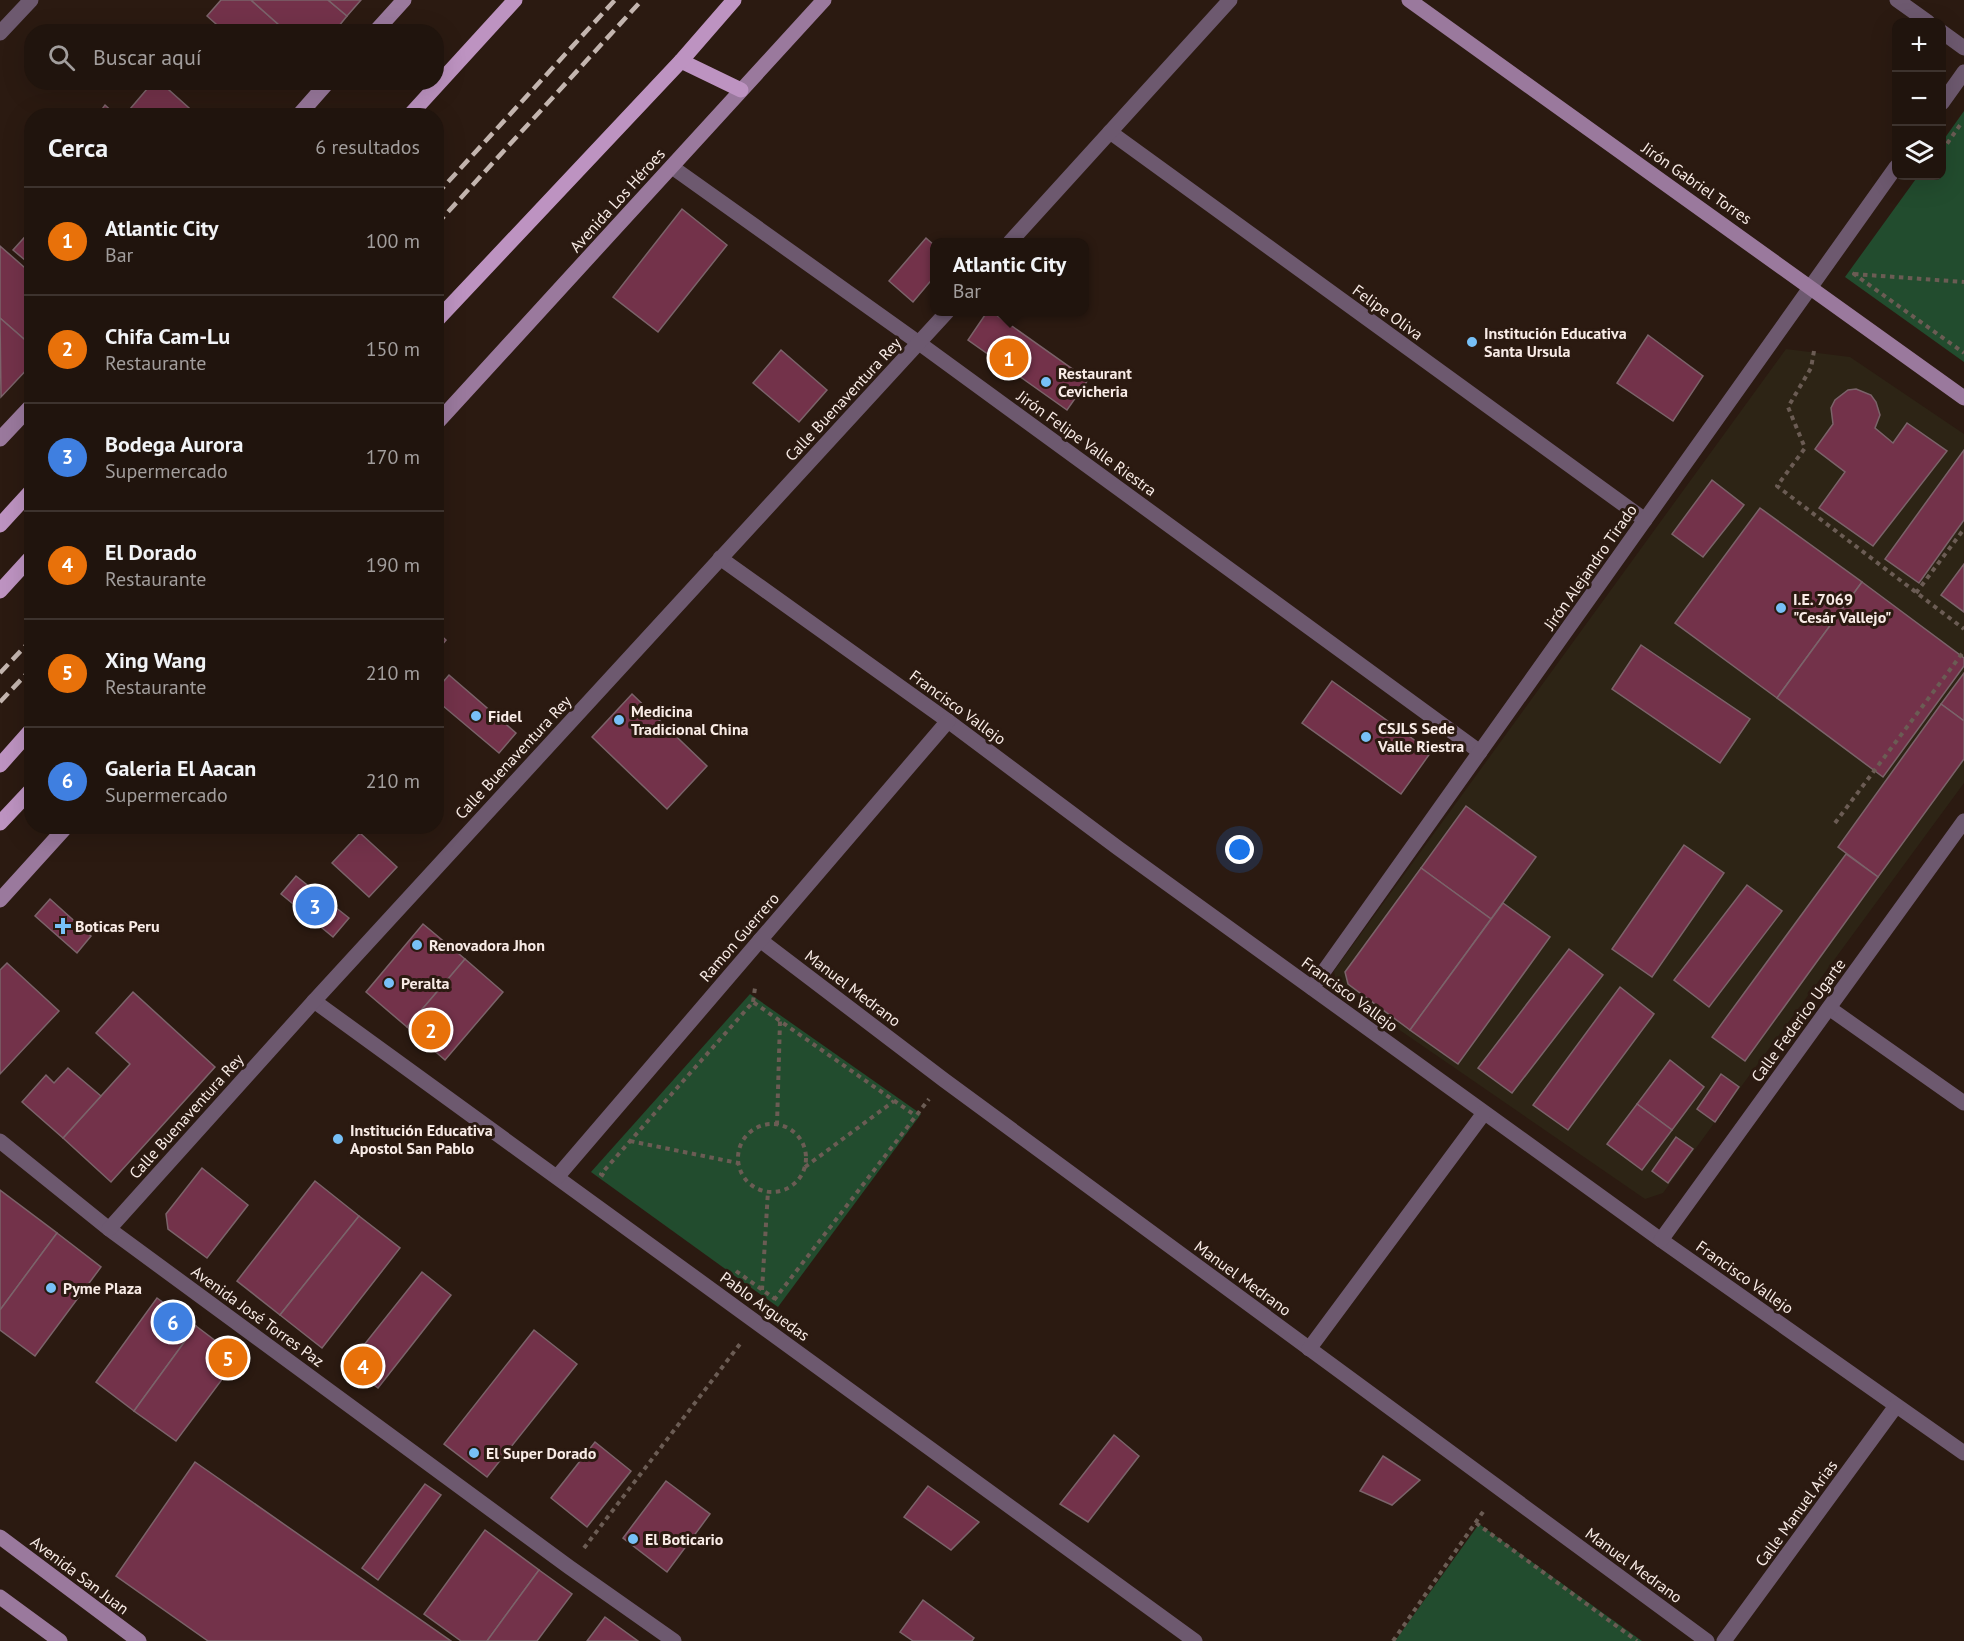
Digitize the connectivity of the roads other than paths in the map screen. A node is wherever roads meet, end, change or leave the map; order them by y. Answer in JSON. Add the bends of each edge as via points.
{"nodes":[{"id":1,"x":31,"y":0,"type":"edge"},
{"id":2,"x":404,"y":0,"type":"edge"},
{"id":3,"x":515,"y":0,"type":"edge"},
{"id":4,"x":734,"y":0,"type":"edge"},
{"id":5,"x":824,"y":0,"type":"edge"},
{"id":6,"x":1230,"y":0,"type":"edge"},
{"id":7,"x":1409,"y":0,"type":"edge"},
{"id":8,"x":1897,"y":0,"type":"edge"},
{"id":9,"x":1922,"y":18,"type":"edge"},
{"id":10,"x":382,"y":24,"type":"edge"},
{"id":11,"x":0,"y":33,"type":"edge"},
{"id":12,"x":1946,"y":35,"type":"edge"},
{"id":13,"x":1964,"y":48,"type":"edge"},
{"id":14,"x":681,"y":60,"type":"junction"},
{"id":15,"x":1964,"y":72,"type":"edge"},
{"id":16,"x":444,"y":78,"type":"edge"},
{"id":17,"x":321,"y":90,"type":"edge"},
{"id":18,"x":433,"y":90,"type":"edge"},
{"id":19,"x":741,"y":90,"type":"junction"},
{"id":20,"x":1946,"y":97,"type":"edge"},
{"id":21,"x":304,"y":108,"type":"edge"},
{"id":22,"x":416,"y":108,"type":"edge"},
{"id":23,"x":1110,"y":132,"type":"junction"},
{"id":24,"x":672,"y":167,"type":"junction"},
{"id":25,"x":1892,"y":173,"type":"edge"},
{"id":26,"x":1015,"y":238,"type":"edge"},
{"id":27,"x":1811,"y":286,"type":"junction"},
{"id":28,"x":444,"y":312,"type":"edge"},
{"id":29,"x":943,"y":316,"type":"edge"},
{"id":30,"x":919,"y":343,"type":"junction"},
{"id":31,"x":1964,"y":398,"type":"edge"},
{"id":32,"x":24,"y":414,"type":"edge"},
{"id":33,"x":444,"y":415,"type":"edge"},
{"id":34,"x":0,"y":439,"type":"edge"},
{"id":35,"x":24,"y":499,"type":"edge"},
{"id":36,"x":1645,"y":520,"type":"junction"},
{"id":37,"x":0,"y":525,"type":"edge"},
{"id":38,"x":720,"y":558,"type":"junction"},
{"id":39,"x":24,"y":565,"type":"edge"},
{"id":40,"x":0,"y":591,"type":"edge"},
{"id":41,"x":948,"y":721,"type":"junction"},
{"id":42,"x":24,"y":738,"type":"edge"},
{"id":43,"x":1480,"y":752,"type":"junction"},
{"id":44,"x":0,"y":765,"type":"edge"},
{"id":45,"x":24,"y":798,"type":"edge"},
{"id":46,"x":1964,"y":821,"type":"edge"},
{"id":47,"x":0,"y":823,"type":"edge"},
{"id":48,"x":60,"y":834,"type":"edge"},
{"id":49,"x":0,"y":900,"type":"edge"},
{"id":50,"x":760,"y":940,"type":"junction"},
{"id":51,"x":1312,"y":988,"type":"junction"},
{"id":52,"x":314,"y":1001,"type":"junction"},
{"id":53,"x":1829,"y":1008,"type":"junction"},
{"id":54,"x":1964,"y":1103,"type":"edge"},
{"id":55,"x":1484,"y":1113,"type":"junction"},
{"id":56,"x":0,"y":1141,"type":"edge"},
{"id":57,"x":556,"y":1177,"type":"junction"},
{"id":58,"x":109,"y":1229,"type":"junction"},
{"id":59,"x":1661,"y":1240,"type":"junction"},
{"id":60,"x":1309,"y":1349,"type":"junction"},
{"id":61,"x":1896,"y":1406,"type":"junction"},
{"id":62,"x":1964,"y":1453,"type":"edge"},
{"id":63,"x":0,"y":1537,"type":"edge"},
{"id":64,"x":0,"y":1597,"type":"edge"},
{"id":65,"x":60,"y":1641,"type":"edge"},
{"id":66,"x":139,"y":1641,"type":"edge"},
{"id":67,"x":674,"y":1641,"type":"edge"},
{"id":68,"x":1195,"y":1641,"type":"edge"},
{"id":69,"x":1707,"y":1641,"type":"edge"},
{"id":70,"x":1724,"y":1641,"type":"edge"}],
"edges":[{"from":1,"to":11,"type":"street"},
{"from":2,"to":10,"type":"street"},
{"from":3,"to":16,"type":"main road"},
{"from":4,"to":14,"type":"main road"},
{"from":5,"to":19,"type":"street","name":"Avenida Los Héroes"},
{"from":6,"to":23,"type":"street"},
{"from":7,"to":27,"type":"street","name":"Jirón Gabriel Torres"},
{"from":8,"to":9,"type":"street"},
{"from":12,"to":13,"type":"street"},
{"from":14,"to":19,"type":"main road"},
{"from":14,"to":28,"type":"main road"},
{"from":15,"to":20,"type":"street"},
{"from":17,"to":21,"type":"street"},
{"from":18,"to":22,"type":"main road"},
{"from":19,"to":24,"type":"street","name":"Avenida Los Héroes"},
{"from":23,"to":26,"type":"street"},
{"from":23,"to":36,"type":"street","name":"Felipe Oliva"},
{"from":24,"to":30,"type":"street","name":"Jirón Felipe Valle Riestra"},
{"from":24,"to":33,"type":"street","name":"Avenida Los Héroes"},
{"from":25,"to":27,"type":"street","name":"Jirón Alejandro Tirado"},
{"from":27,"to":31,"type":"street","name":"Jirón Gabriel Torres"},
{"from":27,"to":36,"type":"street","name":"Jirón Alejandro Tirado"},
{"from":29,"to":30,"type":"street","name":"Calle Buenaventura Rey"},
{"from":30,"to":38,"type":"street","name":"Calle Buenaventura Rey"},
{"from":30,"to":43,"type":"street","name":"Jirón Felipe Valle Riestra"},
{"from":32,"to":34,"type":"street"},
{"from":35,"to":37,"type":"main road"},
{"from":36,"to":43,"type":"street","name":"Jirón Alejandro Tirado"},
{"from":38,"to":41,"type":"street","name":"Francisco Vallejo"},
{"from":38,"to":52,"type":"street","name":"Calle Buenaventura Rey"},
{"from":39,"to":40,"type":"main road"},
{"from":41,"to":50,"type":"street","name":"Ramon Guerrero"},
{"from":41,"to":51,"type":"street","name":"Francisco Vallejo"},
{"from":42,"to":44,"type":"main road"},
{"from":43,"to":51,"type":"street","name":"Jirón Alejandro Tirado"},
{"from":45,"to":47,"type":"main road"},
{"from":46,"to":53,"type":"street","name":"Calle Federico Ugarte"},
{"from":48,"to":49,"type":"street"},
{"from":50,"to":57,"type":"street","name":"Ramon Guerrero"},
{"from":50,"to":60,"type":"street","name":"Manuel Medrano"},
{"from":51,"to":55,"type":"street","name":"Francisco Vallejo"},
{"from":52,"to":57,"type":"street","name":"Pablo Arguedas"},
{"from":52,"to":58,"type":"street","name":"Calle Buenaventura Rey"},
{"from":53,"to":54,"type":"street"},
{"from":53,"to":59,"type":"street","name":"Calle Federico Ugarte"},
{"from":55,"to":59,"type":"street","name":"Francisco Vallejo"},
{"from":55,"to":60,"type":"street"},
{"from":56,"to":58,"type":"street","name":"Avenida José Torres Paz"},
{"from":57,"to":68,"type":"street","name":"Pablo Arguedas"},
{"from":58,"to":67,"type":"street","name":"Avenida José Torres Paz"},
{"from":59,"to":61,"type":"street","name":"Francisco Vallejo"},
{"from":60,"to":69,"type":"street","name":"Manuel Medrano"},
{"from":61,"to":62,"type":"street","name":"Francisco Vallejo"},
{"from":61,"to":70,"type":"street","name":"Calle Manuel Arias"},
{"from":63,"to":66,"type":"street","name":"Avenida San Juan"},
{"from":64,"to":65,"type":"street"}]}
